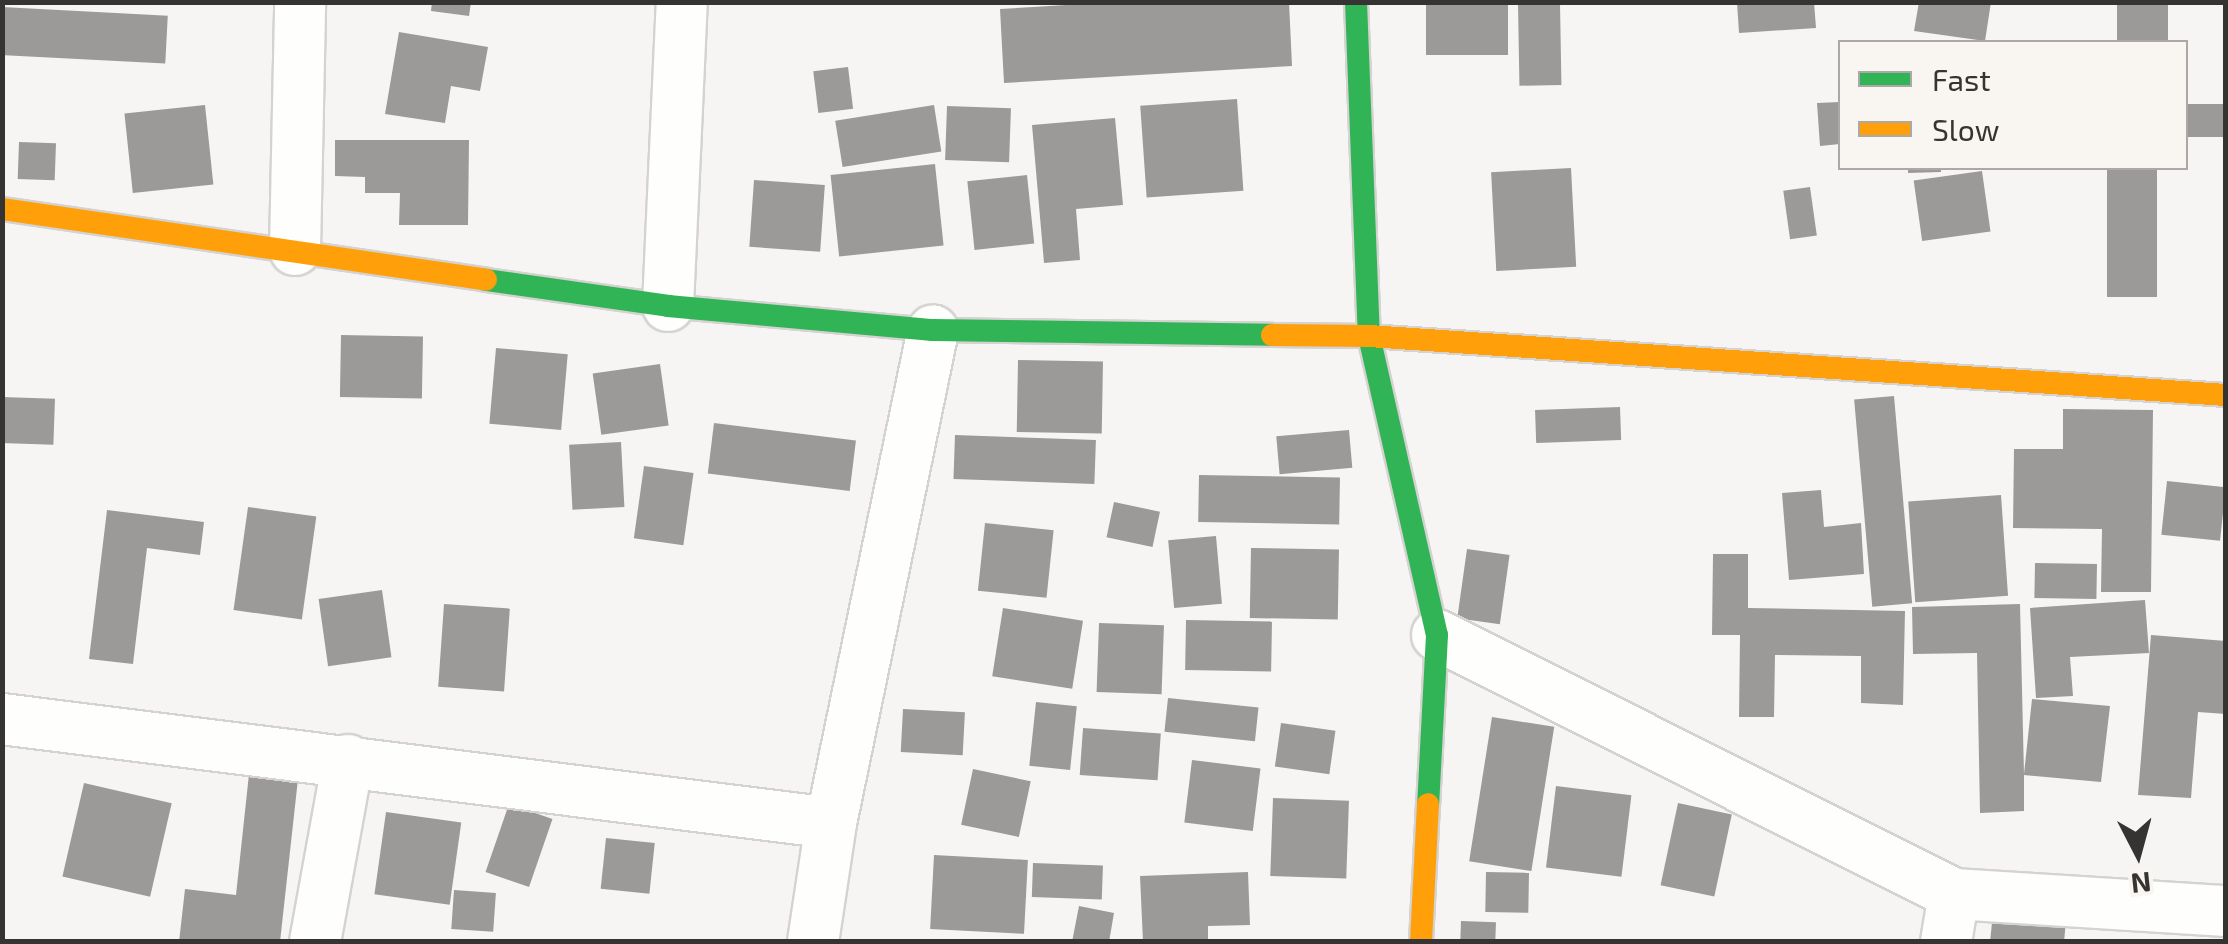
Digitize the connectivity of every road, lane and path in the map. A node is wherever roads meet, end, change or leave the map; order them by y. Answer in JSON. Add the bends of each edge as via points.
{"nodes":[{"id":1,"x":300,"y":2,"type":"edge"},
{"id":2,"x":682,"y":2,"type":"edge"},
{"id":3,"x":1356,"y":2,"type":"edge"},
{"id":4,"x":2,"y":210,"type":"edge"},
{"id":5,"x":295,"y":250,"type":"junction"},
{"id":6,"x":668,"y":306,"type":"junction"},
{"id":7,"x":932,"y":330,"type":"junction"},
{"id":8,"x":1369,"y":336,"type":"junction"},
{"id":9,"x":2226,"y":395,"type":"edge"},
{"id":10,"x":1437,"y":635,"type":"junction"},
{"id":11,"x":2,"y":719,"type":"edge"},
{"id":12,"x":348,"y":760,"type":"junction"},
{"id":13,"x":831,"y":823,"type":"junction"},
{"id":14,"x":2226,"y":911,"type":"edge"},
{"id":15,"x":1950,"y":918,"type":"edge"},
{"id":16,"x":315,"y":942,"type":"edge"},
{"id":17,"x":813,"y":942,"type":"edge"},
{"id":18,"x":1421,"y":942,"type":"edge"}],
"edges":[{"from":1,"to":5,"type":"street"},
{"from":2,"to":6,"type":"street"},
{"from":3,"to":8,"type":"street"},
{"from":4,"to":5,"type":"street"},
{"from":5,"to":6,"type":"street"},
{"from":6,"to":7,"type":"street"},
{"from":7,"to":8,"type":"street"},
{"from":7,"to":13,"type":"street"},
{"from":8,"to":9,"type":"street"},
{"from":8,"to":10,"type":"street"},
{"from":10,"to":15,"type":"street"},
{"from":10,"to":18,"type":"street"},
{"from":11,"to":12,"type":"street"},
{"from":12,"to":13,"type":"street"},
{"from":12,"to":16,"type":"street"},
{"from":13,"to":17,"type":"street"},
{"from":14,"to":15,"type":"street"}]}
